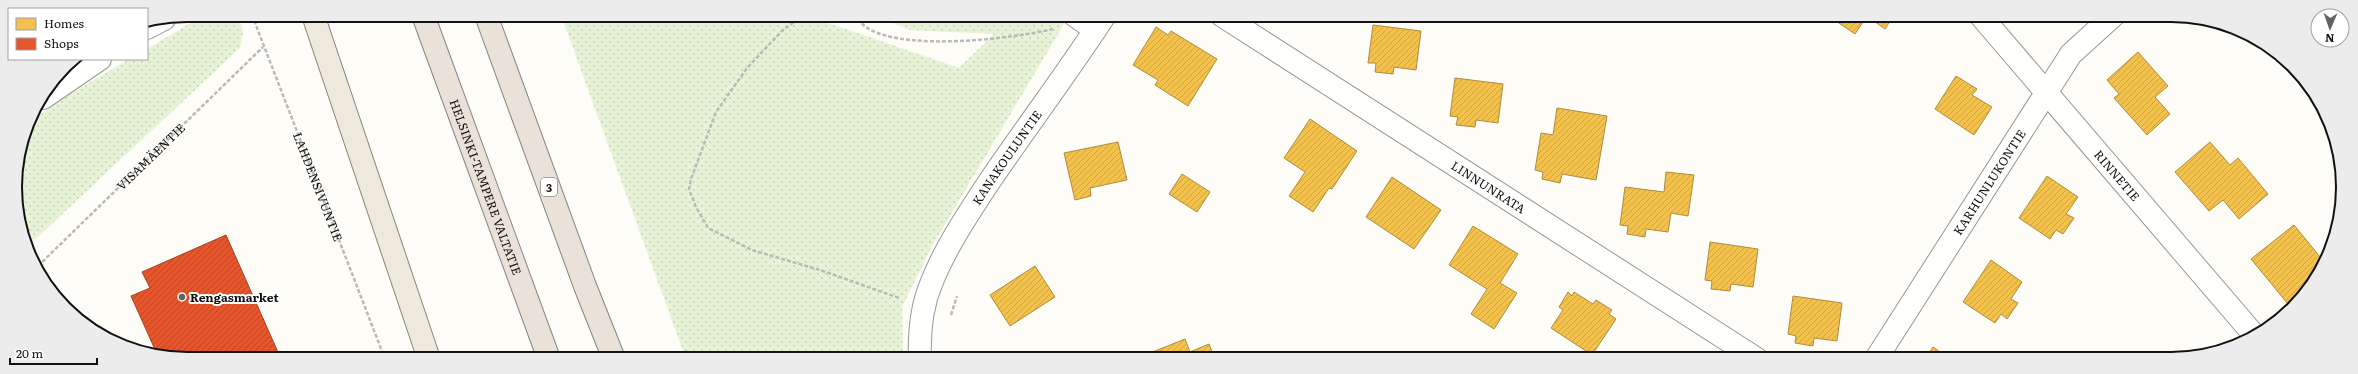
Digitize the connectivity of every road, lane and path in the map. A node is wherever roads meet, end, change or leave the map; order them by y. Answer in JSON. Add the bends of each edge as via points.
{"nodes":[{"id":1,"x":254,"y":22,"type":"edge"},
{"id":2,"x":315,"y":22,"type":"edge"},
{"id":3,"x":427,"y":22,"type":"edge"},
{"id":4,"x":489,"y":22,"type":"edge"},
{"id":5,"x":794,"y":22,"type":"edge"},
{"id":6,"x":861,"y":22,"type":"edge"},
{"id":7,"x":1084,"y":22,"type":"edge"},
{"id":8,"x":1088,"y":22,"type":"edge"},
{"id":9,"x":1232,"y":22,"type":"edge"},
{"id":10,"x":1986,"y":22,"type":"edge"},
{"id":11,"x":2106,"y":22,"type":"edge"},
{"id":12,"x":263,"y":48,"type":"junction"},
{"id":13,"x":99,"y":60,"type":"edge"},
{"id":14,"x":53,"y":91,"type":"edge"},
{"id":15,"x":2045,"y":93,"type":"junction"},
{"id":16,"x":41,"y":263,"type":"edge"},
{"id":17,"x":924,"y":308,"type":"junction"},
{"id":18,"x":2251,"y":331,"type":"edge"},
{"id":19,"x":382,"y":352,"type":"edge"},
{"id":20,"x":427,"y":352,"type":"edge"},
{"id":21,"x":546,"y":352,"type":"edge"},
{"id":22,"x":611,"y":352,"type":"edge"},
{"id":23,"x":921,"y":352,"type":"edge"},
{"id":24,"x":1746,"y":352,"type":"edge"},
{"id":25,"x":1880,"y":352,"type":"edge"}],
"edges":[{"from":1,"to":12,"type":"path","name":"LAHDENSIVUNTIE"},
{"from":2,"to":20,"type":"main road"},
{"from":3,"to":21,"type":"highway","name":"HELSINKI-TAMPERE VALTATIE"},
{"from":4,"to":22,"type":"highway","number":"3"},
{"from":5,"to":17,"type":"path","via":[[747,68],[716,112],[690,179],[690,189],[696,207],[708,228],[752,250],[820,270]]},
{"from":6,"to":7,"type":"path","via":[[869,29],[891,37],[919,41],[1009,36]]},
{"from":8,"to":17,"type":"street","name":"KANAKOULUNTIE","via":[[942,259],[930,285]]},
{"from":9,"to":24,"type":"street","name":"LINNUNRATA"},
{"from":10,"to":15,"type":"street","name":"RINNETIE"},
{"from":11,"to":15,"type":"street","name":"KARHUNLUKONTIE","via":[[2071,54]]},
{"from":12,"to":16,"type":"path","name":"VISAMÄENTIE"},
{"from":12,"to":19,"type":"path","name":"LAHDENSIVUNTIE"},
{"from":13,"to":14,"type":"street"},
{"from":15,"to":18,"type":"street","name":"RINNETIE"},
{"from":15,"to":25,"type":"street","name":"KARHUNLUKONTIE"},
{"from":17,"to":23,"type":"street","name":"KANAKOULUNTIE"}]}
